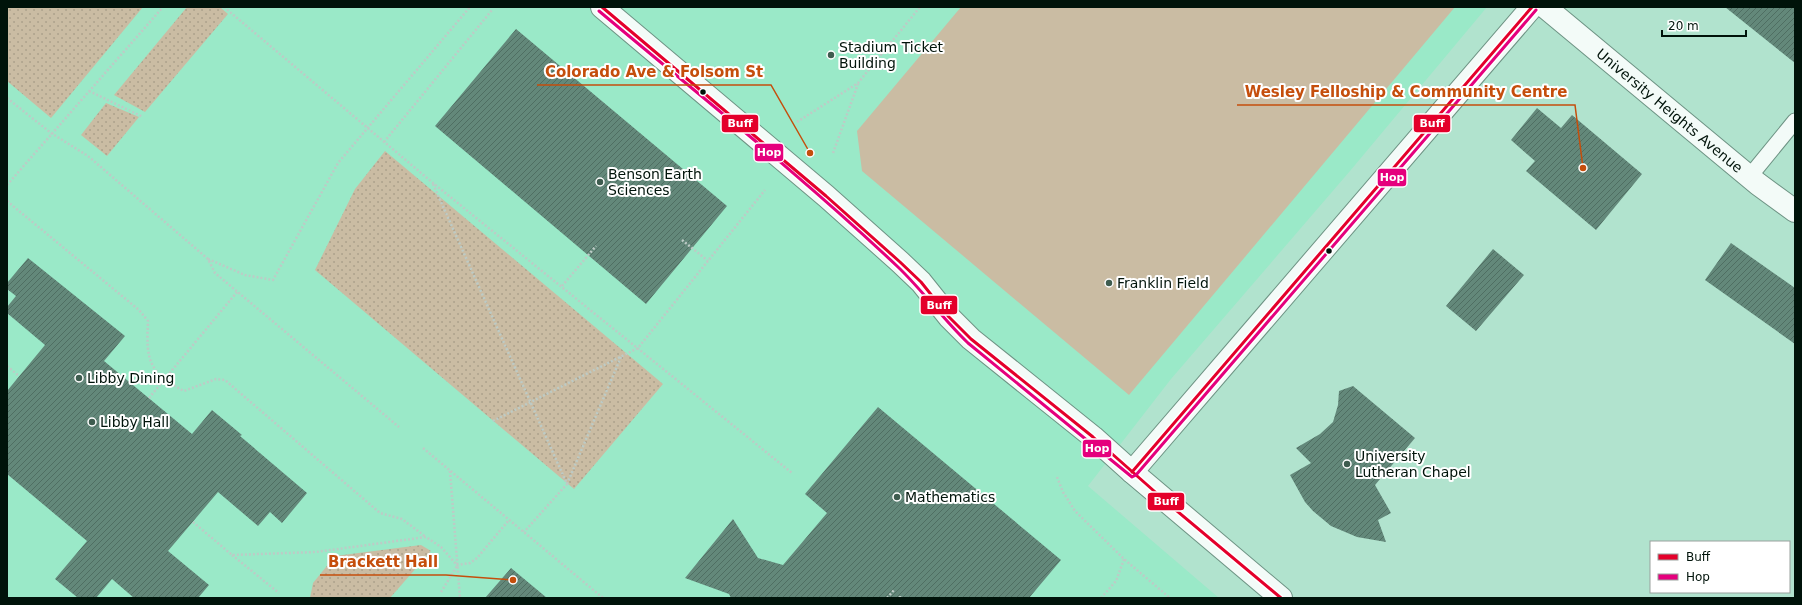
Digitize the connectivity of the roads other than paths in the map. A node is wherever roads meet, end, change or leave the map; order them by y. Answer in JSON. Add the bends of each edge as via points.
{"nodes":[{"id":1,"x":602,"y":7,"type":"edge"},
{"id":2,"x":1532,"y":7,"type":"edge"},
{"id":3,"x":1546,"y":7,"type":"edge"},
{"id":4,"x":1795,"y":121,"type":"edge"},
{"id":5,"x":1750,"y":176,"type":"junction"},
{"id":6,"x":1795,"y":211,"type":"edge"},
{"id":7,"x":1132,"y":472,"type":"junction"},
{"id":8,"x":1281,"y":598,"type":"edge"}],
"edges":[{"from":1,"to":7,"type":"street","via":[[826,196],[900,262],[971,339]]},
{"from":2,"to":7,"type":"street"},
{"from":3,"to":5,"type":"street","name":"University Heights Avenue"},
{"from":4,"to":5,"type":"lane"},
{"from":5,"to":6,"type":"street","name":"University Heights Avenue"},
{"from":7,"to":8,"type":"street"}]}
